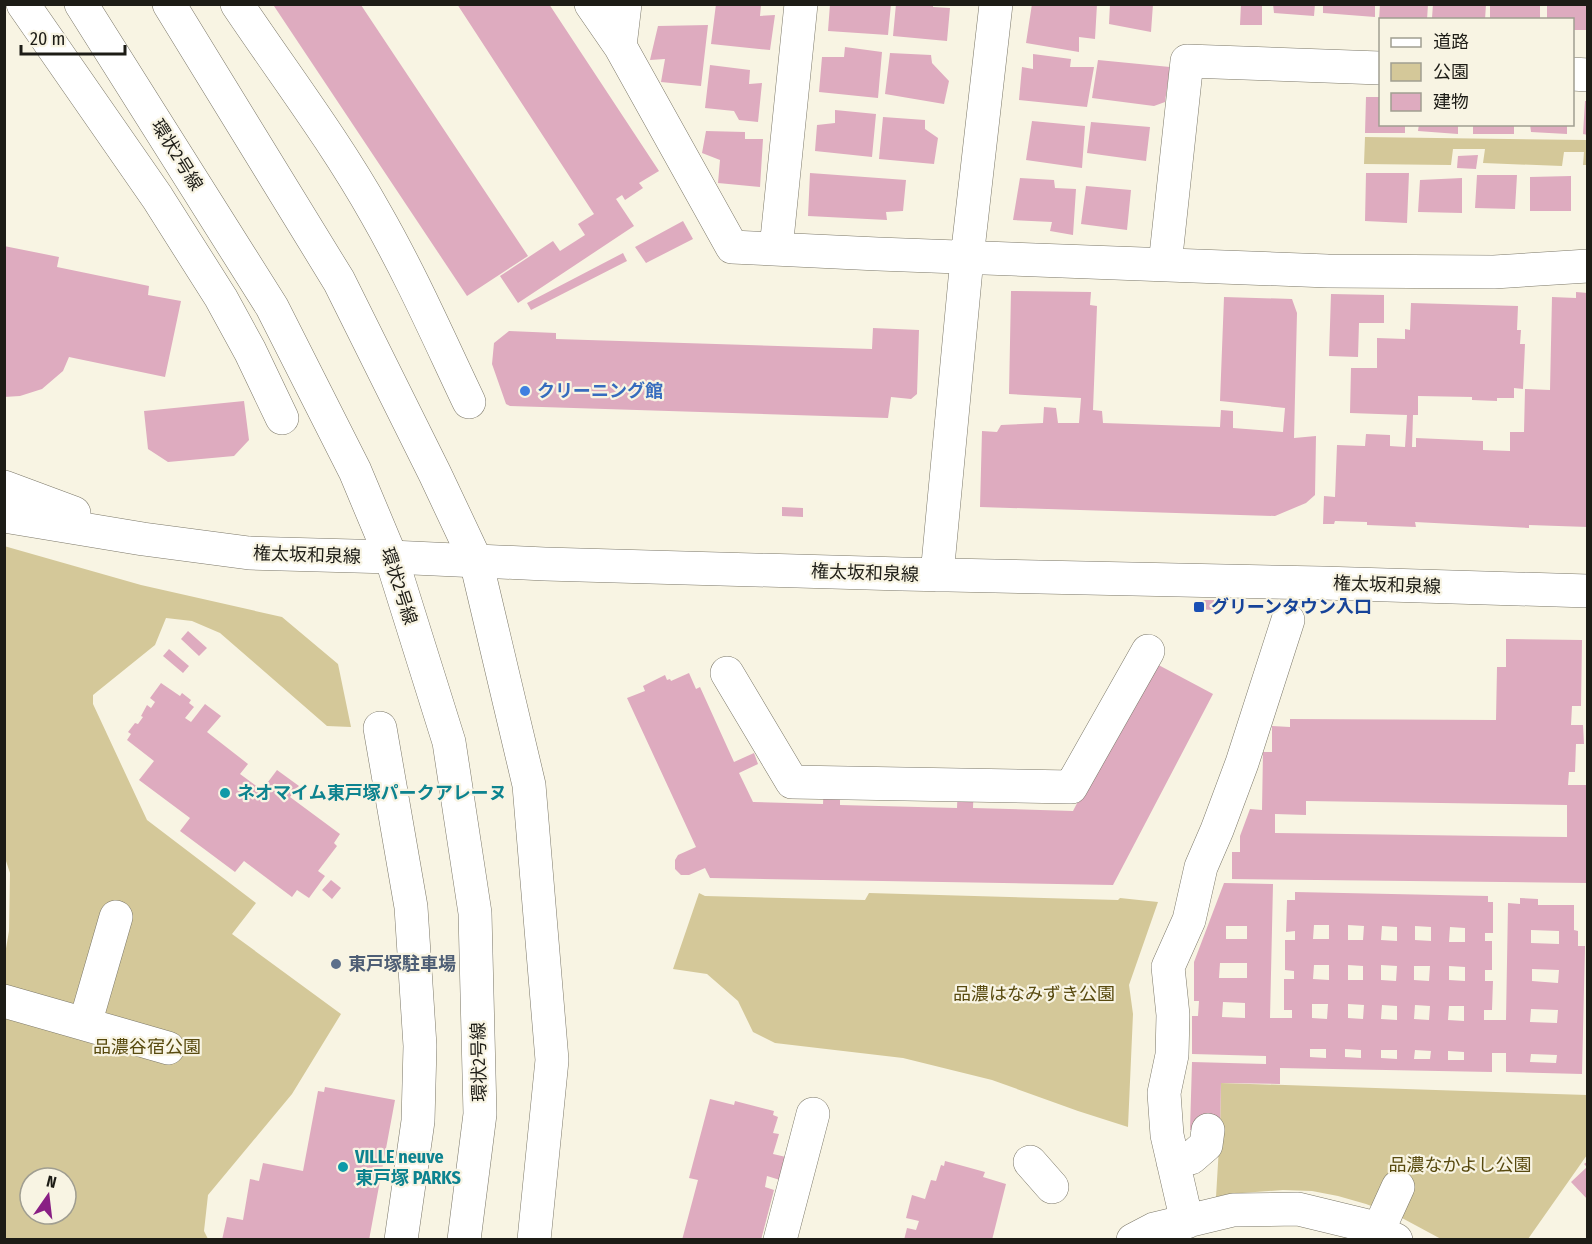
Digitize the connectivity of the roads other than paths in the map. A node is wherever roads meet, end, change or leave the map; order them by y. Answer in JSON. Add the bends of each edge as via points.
{"nodes":[{"id":1,"x":23,"y":4,"type":"edge"},
{"id":2,"x":81,"y":4,"type":"edge"},
{"id":3,"x":169,"y":4,"type":"edge"},
{"id":4,"x":237,"y":4,"type":"edge"},
{"id":5,"x":591,"y":4,"type":"edge"},
{"id":6,"x":625,"y":4,"type":"edge"},
{"id":7,"x":801,"y":4,"type":"edge"},
{"id":8,"x":996,"y":4,"type":"edge"},
{"id":9,"x":620,"y":46,"type":"junction"},
{"id":10,"x":1379,"y":68,"type":"edge"},
{"id":11,"x":776,"y":249,"type":"junction"},
{"id":12,"x":967,"y":258,"type":"junction"},
{"id":13,"x":1165,"y":266,"type":"junction"},
{"id":14,"x":1587,"y":266,"type":"edge"},
{"id":15,"x":469,"y":402,"type":"dead end"},
{"id":16,"x":282,"y":418,"type":"dead end"},
{"id":17,"x":4,"y":487,"type":"edge"},
{"id":18,"x":4,"y":516,"type":"edge"},
{"id":19,"x":143,"y":539,"type":"junction"},
{"id":20,"x":391,"y":557,"type":"junction"},
{"id":21,"x":476,"y":561,"type":"junction"},
{"id":22,"x":937,"y":575,"type":"junction"},
{"id":23,"x":1587,"y":591,"type":"edge"},
{"id":24,"x":1288,"y":620,"type":"dead end"},
{"id":25,"x":1148,"y":651,"type":"dead end"},
{"id":26,"x":727,"y":673,"type":"dead end"},
{"id":27,"x":380,"y":728,"type":"dead end"},
{"id":28,"x":116,"y":916,"type":"dead end"},
{"id":29,"x":4,"y":1001,"type":"edge"},
{"id":30,"x":63,"y":1026,"type":"junction"},
{"id":31,"x":168,"y":1048,"type":"dead end"},
{"id":32,"x":813,"y":1114,"type":"dead end"},
{"id":33,"x":1208,"y":1130,"type":"dead end"},
{"id":34,"x":1030,"y":1162,"type":"dead end"},
{"id":35,"x":1173,"y":1162,"type":"junction"},
{"id":36,"x":1052,"y":1187,"type":"dead end"},
{"id":37,"x":1398,"y":1187,"type":"dead end"},
{"id":38,"x":1187,"y":1222,"type":"junction"},
{"id":39,"x":1387,"y":1235,"type":"edge"},
{"id":40,"x":400,"y":1239,"type":"edge"},
{"id":41,"x":464,"y":1239,"type":"edge"},
{"id":42,"x":534,"y":1239,"type":"edge"},
{"id":43,"x":780,"y":1239,"type":"edge"},
{"id":44,"x":1133,"y":1239,"type":"edge"}],
"edges":[{"from":1,"to":16,"type":"street","via":[[157,197],[221,298]]},
{"from":2,"to":20,"type":"street","name":"環状2号線","via":[[272,307],[355,471]]},
{"from":3,"to":21,"type":"street","via":[[339,281]]},
{"from":4,"to":15,"type":"street","via":[[377,214]]},
{"from":5,"to":9,"type":"street"},
{"from":6,"to":9,"type":"street"},
{"from":7,"to":11,"type":"street"},
{"from":8,"to":12,"type":"street"},
{"from":9,"to":11,"type":"street","via":[[732,247]]},
{"from":10,"to":13,"type":"street","via":[[1187,61]]},
{"from":11,"to":12,"type":"street"},
{"from":12,"to":13,"type":"street"},
{"from":12,"to":22,"type":"street"},
{"from":13,"to":14,"type":"street","via":[[1494,272]]},
{"from":17,"to":19,"type":"street","name":"権太坂和泉線"},
{"from":18,"to":19,"type":"street","name":"権太坂和泉線"},
{"from":19,"to":20,"type":"street","name":"権太坂和泉線","via":[[249,554]]},
{"from":20,"to":21,"type":"street","name":"権太坂和泉線"},
{"from":20,"to":41,"type":"street","name":"環状2号線","via":[[449,742],[476,913],[480,1114]]},
{"from":21,"to":22,"type":"street","name":"権太坂和泉線"},
{"from":21,"to":42,"type":"street","via":[[530,785],[552,1060]]},
{"from":22,"to":23,"type":"street","name":"権太坂和泉線"},
{"from":24,"to":35,"type":"street","via":[[1242,763],[1201,867],[1189,920],[1168,967],[1172,1055],[1164,1093]]},
{"from":25,"to":26,"type":"street","via":[[1071,787],[792,782]]},
{"from":27,"to":40,"type":"street","via":[[411,907],[420,1046],[418,1121]]},
{"from":28,"to":30,"type":"street"},
{"from":29,"to":30,"type":"street"},
{"from":30,"to":31,"type":"street","via":[[128,1048]]},
{"from":32,"to":43,"type":"street"},
{"from":33,"to":35,"type":"street","via":[[1206,1145],[1191,1158]]},
{"from":34,"to":36,"type":"street"},
{"from":35,"to":38,"type":"street"},
{"from":37,"to":39,"type":"street"},
{"from":38,"to":39,"type":"street","via":[[1233,1210],[1298,1209],[1364,1225]]},
{"from":38,"to":44,"type":"street","via":[[1154,1229]]}]}
